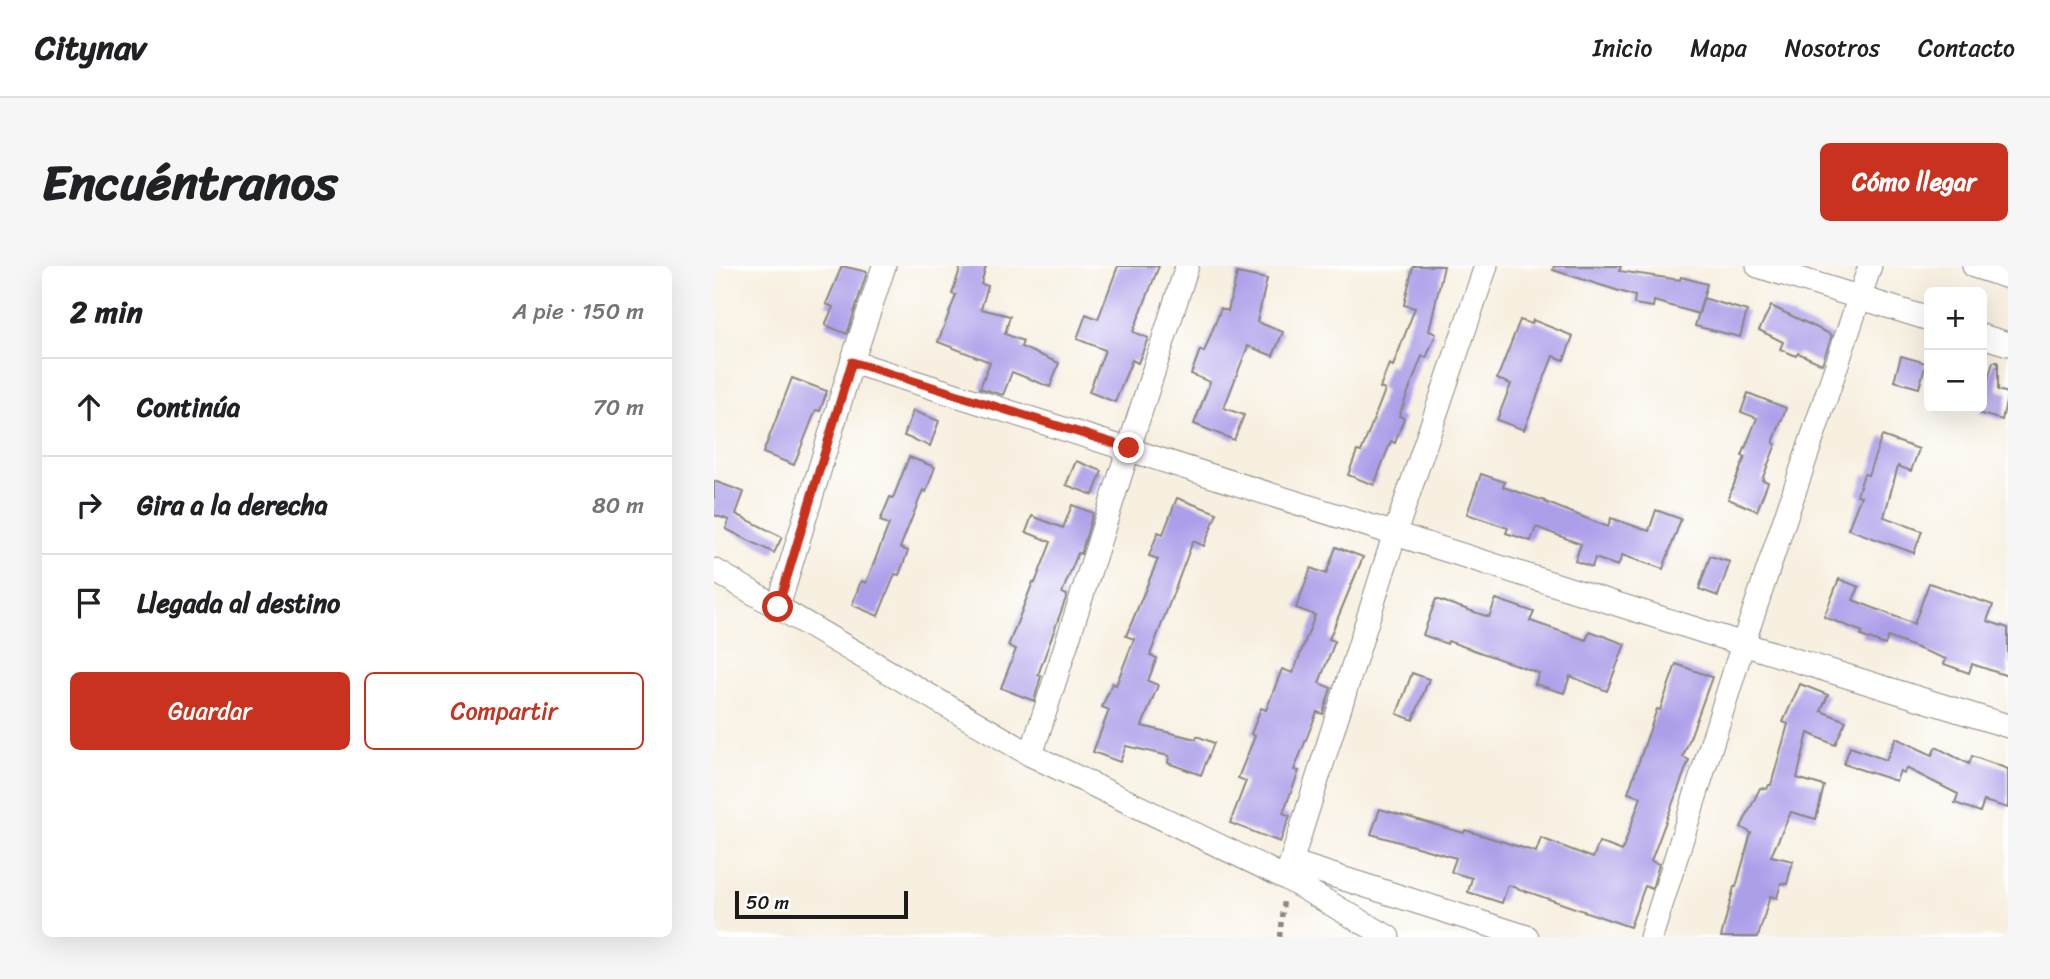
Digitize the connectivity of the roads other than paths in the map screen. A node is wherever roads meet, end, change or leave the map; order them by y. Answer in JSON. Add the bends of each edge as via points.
{"nodes":[{"id":1,"x":884,"y":266,"type":"edge"},
{"id":2,"x":1187,"y":266,"type":"edge"},
{"id":3,"x":1486,"y":266,"type":"edge"},
{"id":4,"x":1758,"y":266,"type":"edge"},
{"id":5,"x":1870,"y":266,"type":"edge"},
{"id":6,"x":1974,"y":266,"type":"edge"},
{"id":7,"x":2008,"y":277,"type":"edge"},
{"id":8,"x":1860,"y":298,"type":"junction"},
{"id":9,"x":1924,"y":317,"type":"edge"},
{"id":10,"x":1987,"y":338,"type":"edge"},
{"id":11,"x":2008,"y":344,"type":"edge"},
{"id":12,"x":852,"y":362,"type":"junction"},
{"id":13,"x":1129,"y":448,"type":"junction"},
{"id":14,"x":1395,"y":533,"type":"junction"},
{"id":15,"x":714,"y":570,"type":"edge"},
{"id":16,"x":778,"y":607,"type":"junction"},
{"id":17,"x":1743,"y":644,"type":"junction"},
{"id":18,"x":2008,"y":726,"type":"edge"},
{"id":19,"x":1031,"y":755,"type":"junction"},
{"id":20,"x":1288,"y":870,"type":"junction"},
{"id":21,"x":1388,"y":937,"type":"edge"},
{"id":22,"x":1527,"y":937,"type":"edge"},
{"id":23,"x":1651,"y":937,"type":"edge"}],
"edges":[{"from":1,"to":12,"type":"street"},
{"from":2,"to":13,"type":"street"},
{"from":3,"to":14,"type":"street"},
{"from":4,"to":8,"type":"street"},
{"from":5,"to":8,"type":"street"},
{"from":6,"to":7,"type":"street"},
{"from":8,"to":9,"type":"street"},
{"from":8,"to":17,"type":"street"},
{"from":10,"to":11,"type":"street"},
{"from":12,"to":13,"type":"street"},
{"from":12,"to":16,"type":"street"},
{"from":13,"to":14,"type":"street"},
{"from":13,"to":19,"type":"street"},
{"from":14,"to":17,"type":"street"},
{"from":14,"to":20,"type":"street"},
{"from":15,"to":16,"type":"street"},
{"from":16,"to":19,"type":"street"},
{"from":17,"to":18,"type":"street"},
{"from":17,"to":23,"type":"street"},
{"from":19,"to":20,"type":"street"},
{"from":20,"to":21,"type":"street"},
{"from":20,"to":22,"type":"street"}]}
